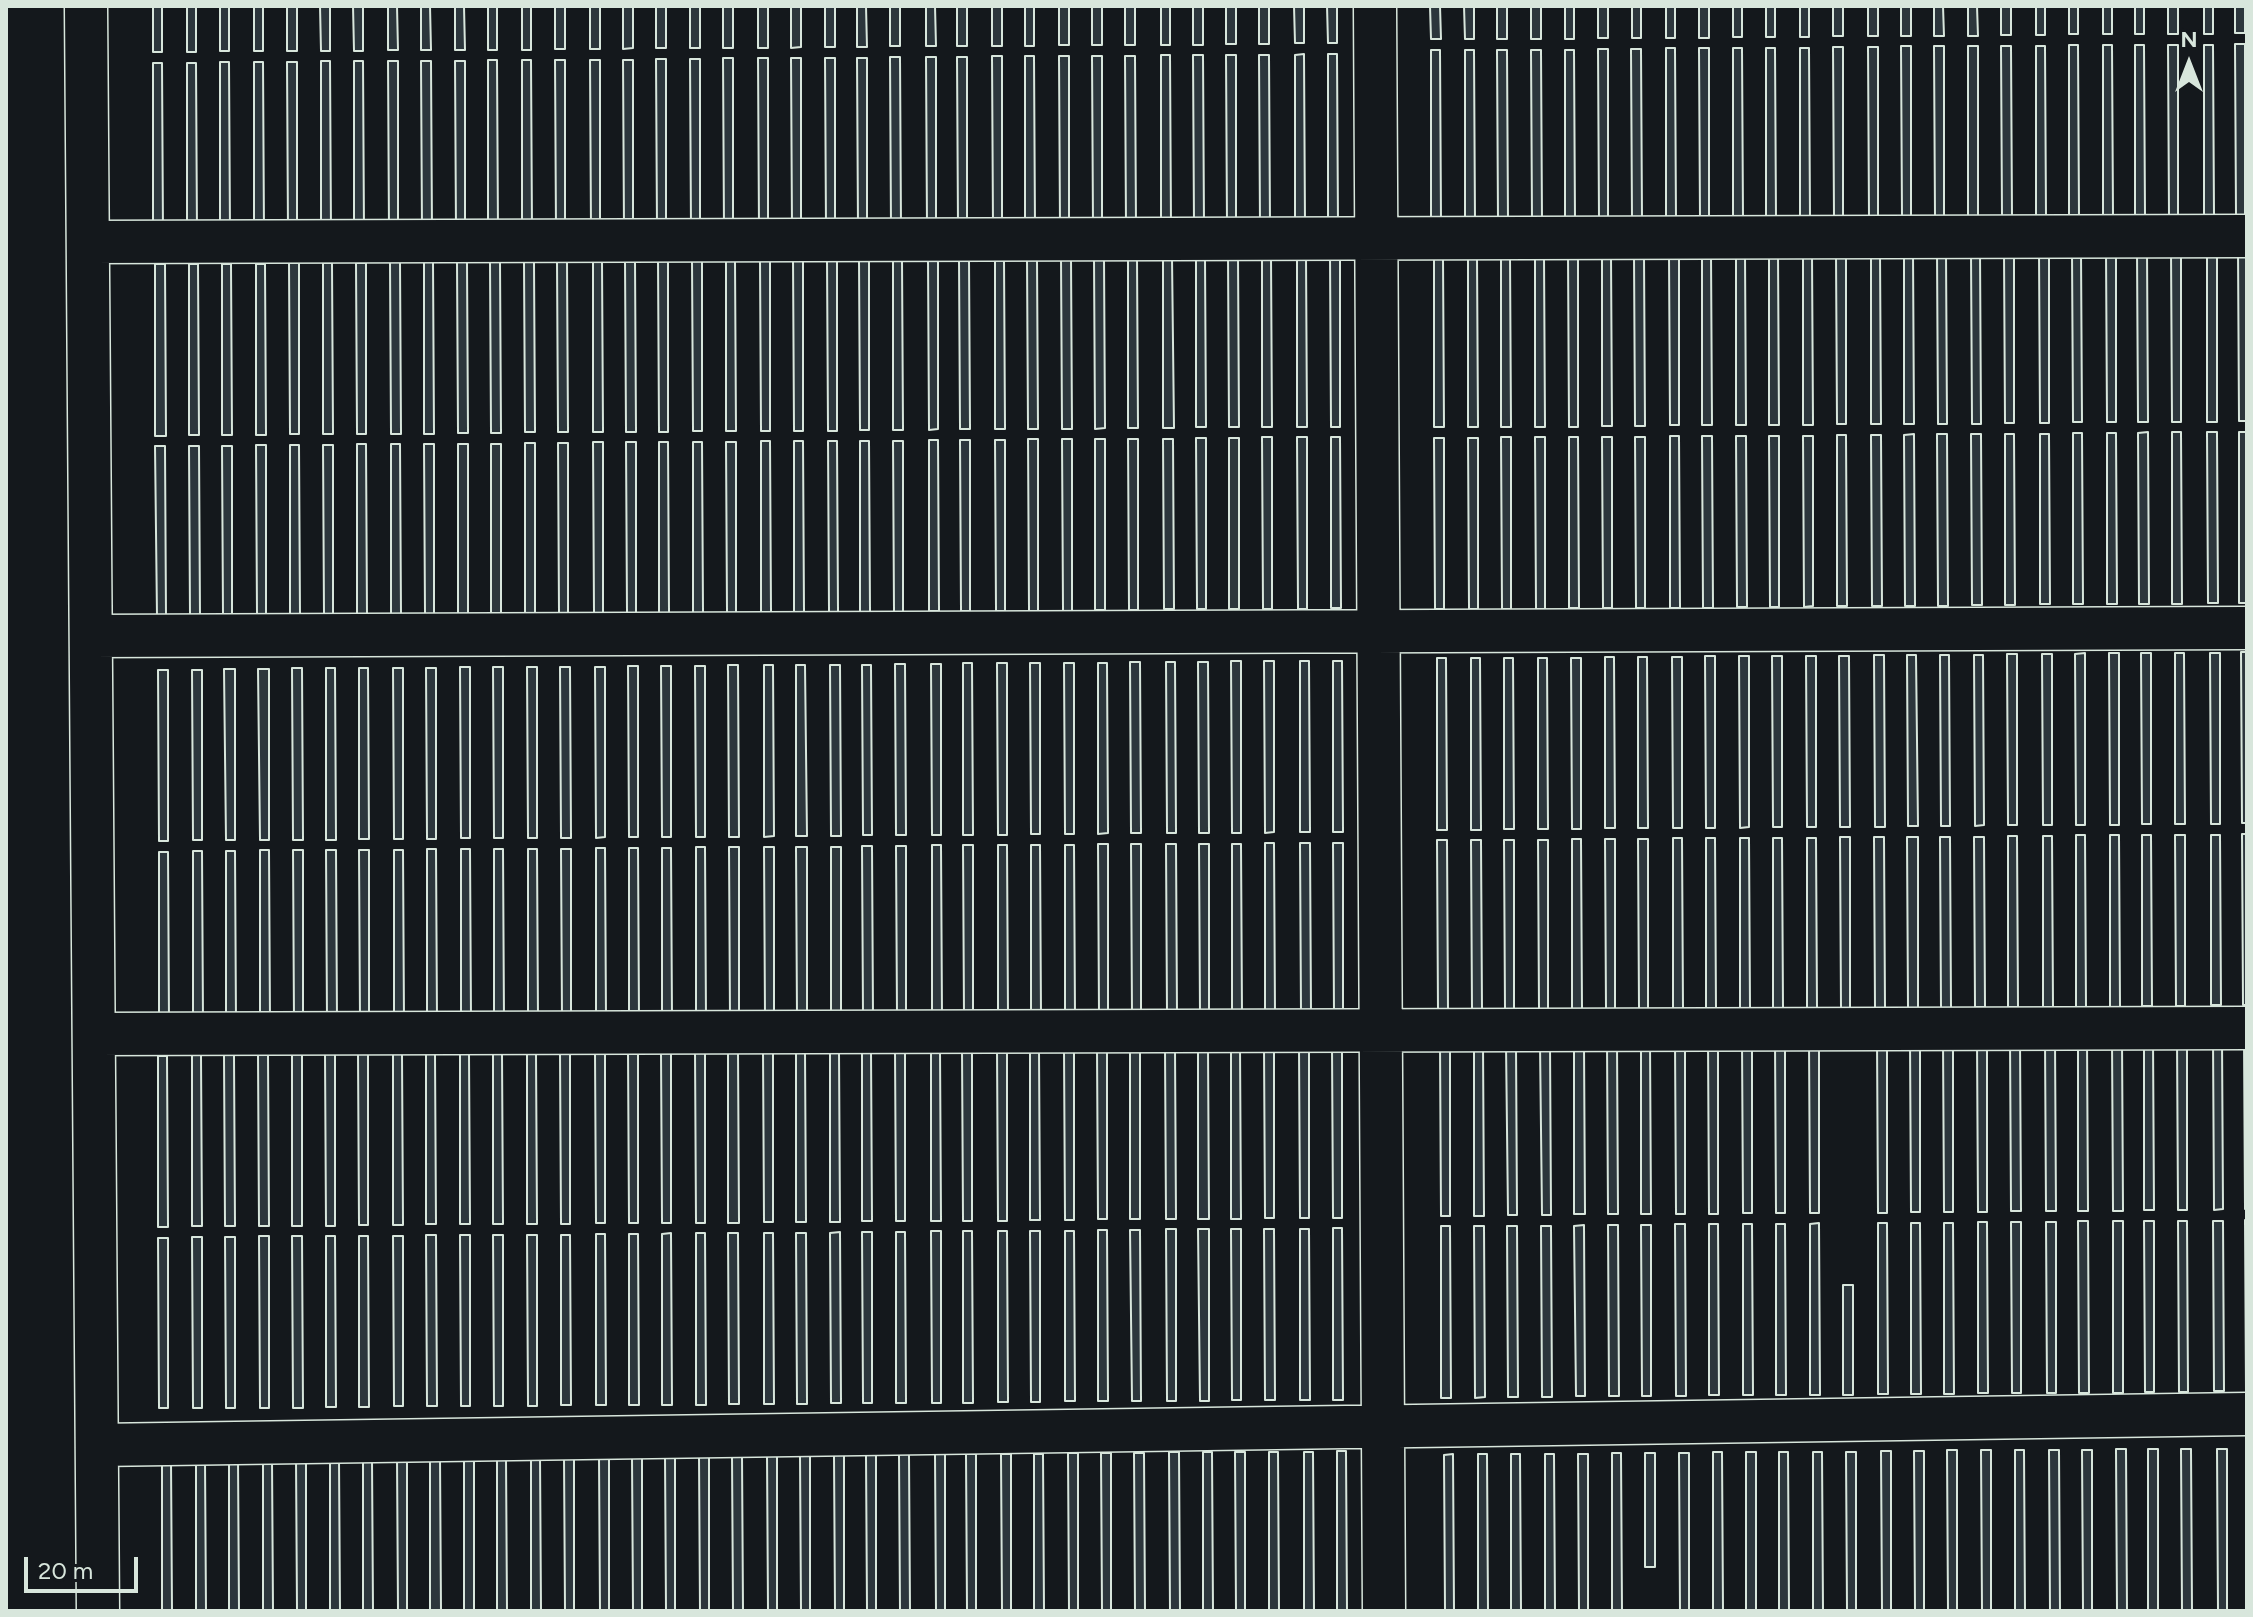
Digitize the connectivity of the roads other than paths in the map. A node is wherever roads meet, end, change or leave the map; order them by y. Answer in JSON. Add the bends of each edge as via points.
{"nodes":[{"id":1,"x":86,"y":6,"type":"edge"},
{"id":2,"x":1375,"y":6,"type":"edge"},
{"id":3,"x":2247,"y":236,"type":"edge"},
{"id":4,"x":1376,"y":238,"type":"junction"},
{"id":5,"x":89,"y":242,"type":"junction"},
{"id":6,"x":2247,"y":628,"type":"edge"},
{"id":7,"x":1378,"y":631,"type":"junction"},
{"id":8,"x":91,"y":636,"type":"junction"},
{"id":9,"x":2247,"y":1028,"type":"edge"},
{"id":10,"x":1381,"y":1031,"type":"junction"},
{"id":11,"x":94,"y":1034,"type":"junction"},
{"id":12,"x":2247,"y":1414,"type":"edge"},
{"id":13,"x":1383,"y":1427,"type":"junction"},
{"id":14,"x":97,"y":1445,"type":"junction"},
{"id":15,"x":98,"y":1611,"type":"edge"},
{"id":16,"x":1384,"y":1611,"type":"edge"}],
"edges":[{"from":1,"to":5,"type":"lane"},
{"from":2,"to":4,"type":"lane"},
{"from":3,"to":4,"type":"lane"},
{"from":4,"to":5,"type":"lane"},
{"from":4,"to":7,"type":"lane"},
{"from":5,"to":8,"type":"lane"},
{"from":6,"to":7,"type":"lane"},
{"from":7,"to":8,"type":"lane"},
{"from":7,"to":10,"type":"lane"},
{"from":8,"to":11,"type":"lane"},
{"from":9,"to":10,"type":"lane"},
{"from":10,"to":11,"type":"lane"},
{"from":10,"to":13,"type":"lane"},
{"from":11,"to":14,"type":"lane"},
{"from":12,"to":13,"type":"lane"},
{"from":13,"to":14,"type":"lane"},
{"from":13,"to":16,"type":"lane"},
{"from":14,"to":15,"type":"lane"}]}
